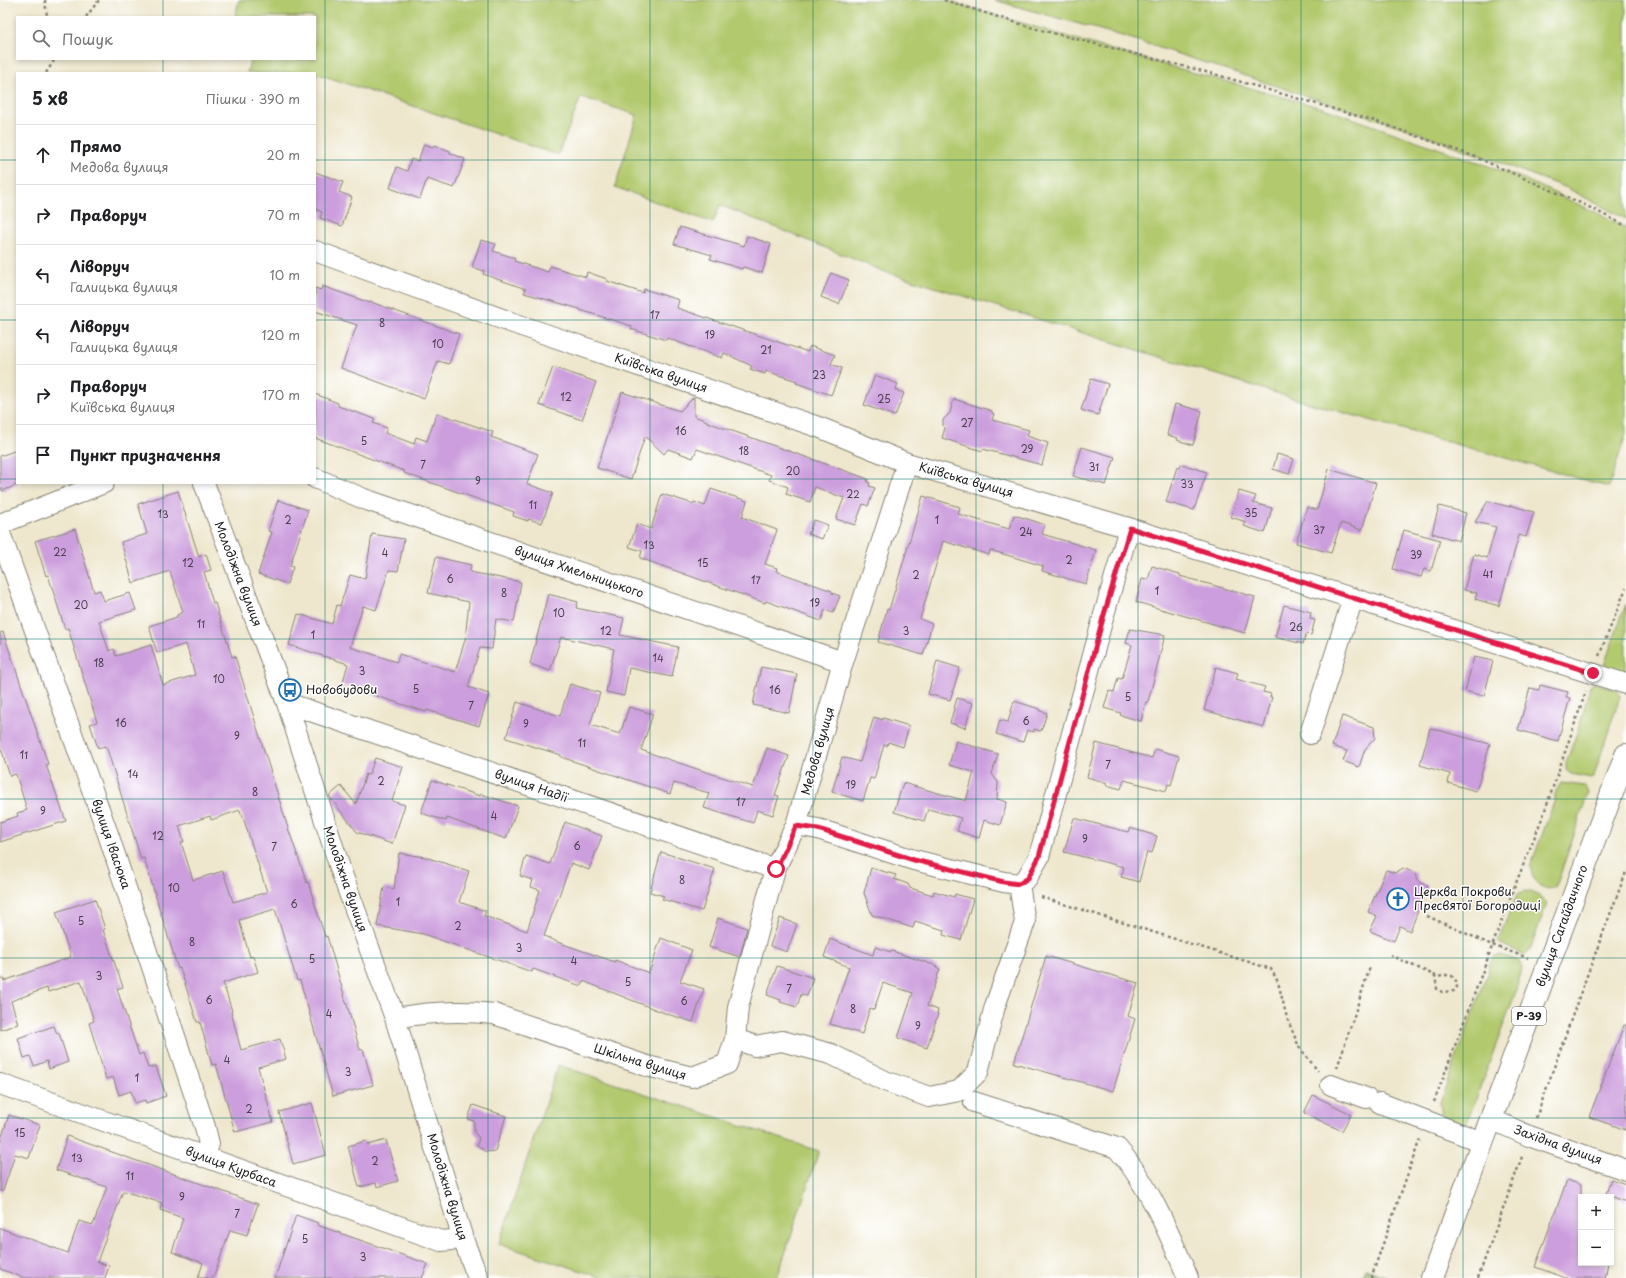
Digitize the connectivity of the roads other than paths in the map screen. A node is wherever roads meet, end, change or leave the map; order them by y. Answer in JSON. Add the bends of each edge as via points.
{"nodes":[{"id":1,"x":316,"y":251,"type":"edge"},
{"id":2,"x":907,"y":463,"type":"junction"},
{"id":3,"x":316,"y":478,"type":"edge"},
{"id":4,"x":101,"y":484,"type":"edge"},
{"id":5,"x":204,"y":484,"type":"edge"},
{"id":6,"x":0,"y":524,"type":"edge"},
{"id":7,"x":1130,"y":528,"type":"junction"},
{"id":8,"x":0,"y":533,"type":"edge"},
{"id":9,"x":1353,"y":598,"type":"junction"},
{"id":10,"x":843,"y":662,"type":"junction"},
{"id":11,"x":1626,"y":684,"type":"edge"},
{"id":12,"x":287,"y":703,"type":"junction"},
{"id":13,"x":1310,"y":734,"type":"dead end"},
{"id":14,"x":1626,"y":755,"type":"edge"},
{"id":15,"x":796,"y":826,"type":"junction"},
{"id":16,"x":776,"y":869,"type":"junction"},
{"id":17,"x":1011,"y":883,"type":"junction"},
{"id":18,"x":395,"y":1018,"type":"junction"},
{"id":19,"x":735,"y":1039,"type":"junction"},
{"id":20,"x":0,"y":1084,"type":"edge"},
{"id":21,"x":1331,"y":1085,"type":"road end"},
{"id":22,"x":974,"y":1102,"type":"dead end"},
{"id":23,"x":1491,"y":1119,"type":"junction"},
{"id":24,"x":1482,"y":1142,"type":"junction"},
{"id":25,"x":203,"y":1157,"type":"junction"},
{"id":26,"x":1626,"y":1170,"type":"edge"},
{"id":27,"x":463,"y":1239,"type":"junction"},
{"id":28,"x":478,"y":1278,"type":"edge"},
{"id":29,"x":1188,"y":1278,"type":"edge"},
{"id":30,"x":1432,"y":1278,"type":"edge"}],
"edges":[{"from":1,"to":2,"type":"street","name":"Київська вулиця","via":[[514,323],[820,428]]},
{"from":2,"to":7,"type":"street","name":"Київська вулиця"},
{"from":2,"to":10,"type":"street","name":"Медова вулиця"},
{"from":3,"to":10,"type":"street","name":"вулиця Хмельницького","via":[[364,499]]},
{"from":4,"to":6,"type":"street"},
{"from":5,"to":12,"type":"street","name":"Молодіжна вулиця"},
{"from":7,"to":9,"type":"street","name":"Київська вулиця"},
{"from":7,"to":17,"type":"street","via":[[1103,618],[1039,857],[1028,878]]},
{"from":8,"to":25,"type":"street","name":"вулиця Івасюка","via":[[108,834],[205,1127],[209,1144]]},
{"from":9,"to":11,"type":"street","name":"Київська вулиця"},
{"from":9,"to":13,"type":"street"},
{"from":10,"to":15,"type":"street","name":"Медова вулиця"},
{"from":12,"to":16,"type":"street","name":"вулиця Надії"},
{"from":12,"to":18,"type":"street","name":"Молодіжна вулиця","via":[[342,874]]},
{"from":14,"to":23,"type":"main road","name":"вулиця Сагайдачного","number":"Р-39"},
{"from":15,"to":16,"type":"street","name":"Медова вулиця"},
{"from":15,"to":17,"type":"street","via":[[818,829],[914,860]]},
{"from":16,"to":19,"type":"street","name":"Медова вулиця","via":[[738,1007]]},
{"from":17,"to":19,"type":"street","via":[[1024,922],[995,1006],[978,1072],[959,1091],[929,1097],[885,1081],[831,1054],[782,1041],[755,1046]]},
{"from":18,"to":19,"type":"street","name":"Шкільна вулиця","via":[[470,1011],[494,1014],[647,1066],[692,1077],[727,1064]]},
{"from":18,"to":27,"type":"street","name":"Молодіжна вулиця"},
{"from":20,"to":25,"type":"street","name":"вулиця Курбаса"},
{"from":21,"to":24,"type":"street"},
{"from":22,"to":29,"type":"street","via":[[1117,1148],[1128,1161],[1166,1226]]},
{"from":23,"to":24,"type":"main road","name":"вулиця Сагайдачного","number":"Р-39"},
{"from":23,"to":26,"type":"street","name":"Західна вулиця","via":[[1529,1136]]},
{"from":24,"to":30,"type":"main road","name":"вулиця Сагайдачного","number":"Р-39"},
{"from":25,"to":27,"type":"street","name":"вулиця Курбаса","via":[[441,1242]]},
{"from":27,"to":28,"type":"street","name":"Молодіжна вулиця"}]}
